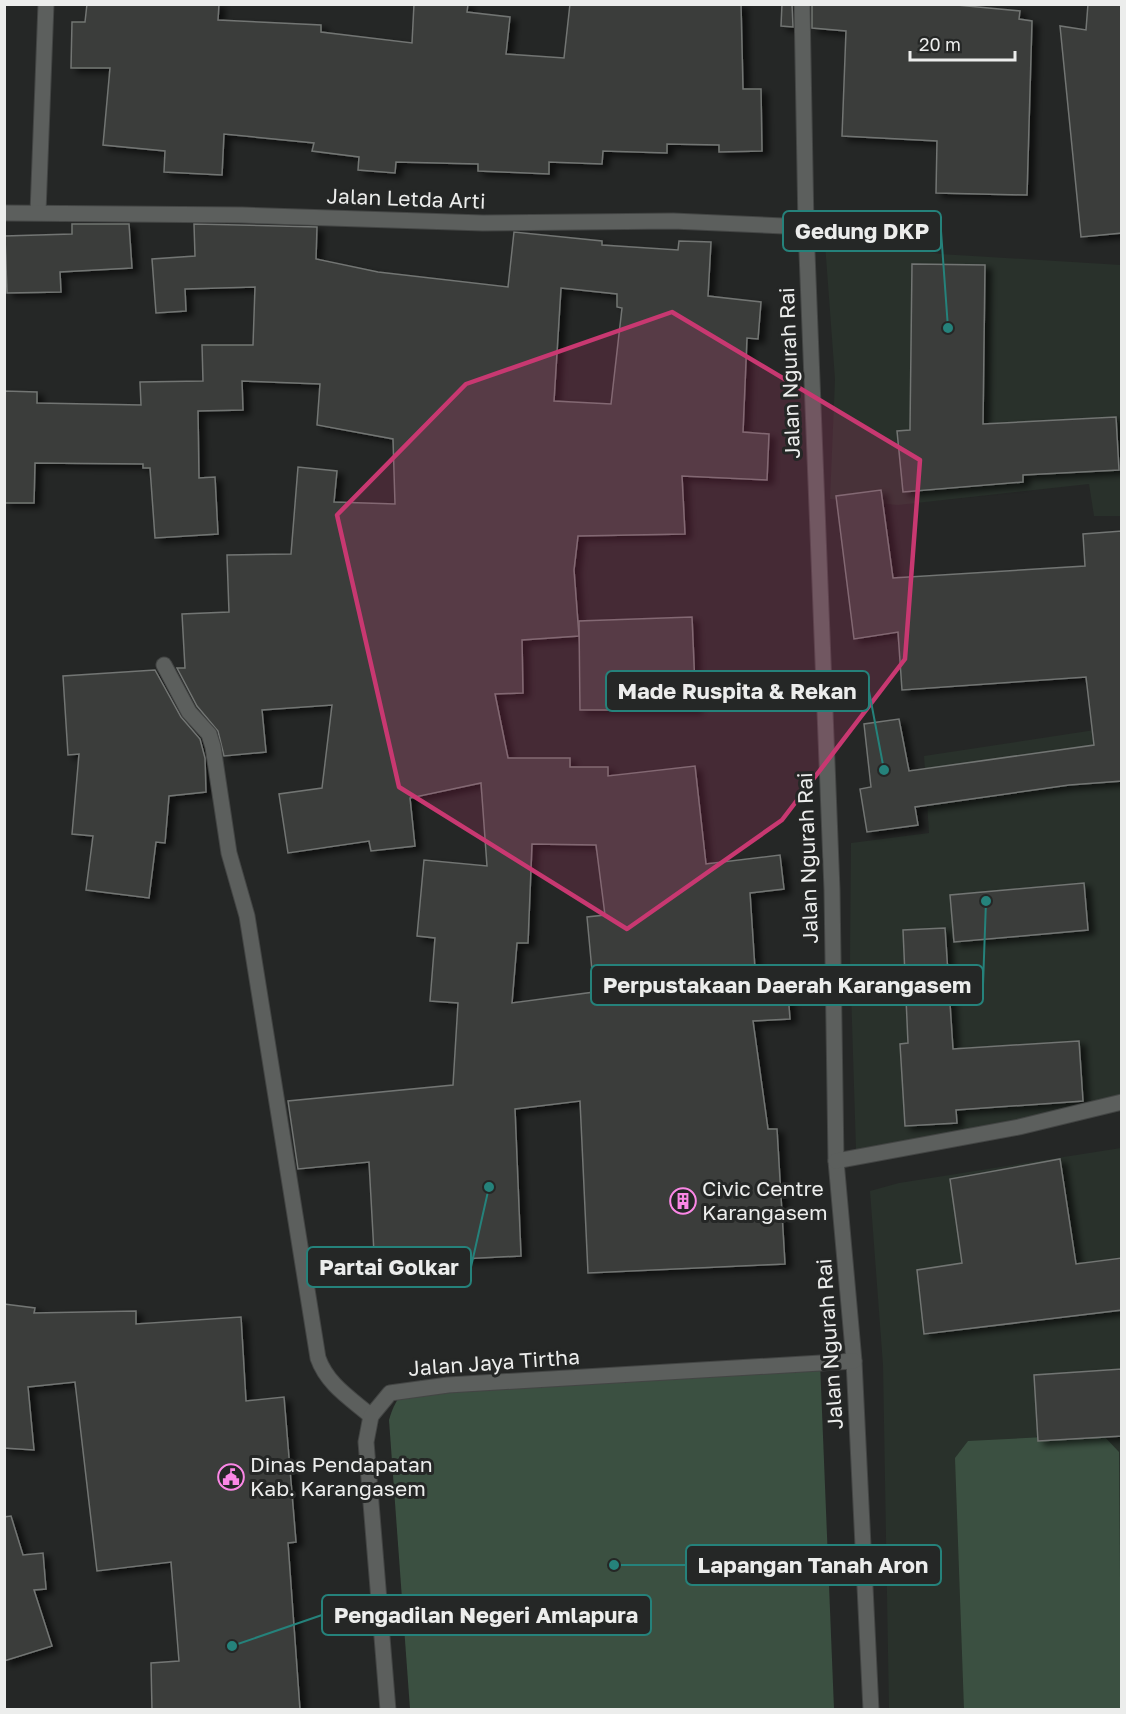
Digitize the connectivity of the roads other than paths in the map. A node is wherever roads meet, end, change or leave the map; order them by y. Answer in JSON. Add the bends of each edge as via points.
{"nodes":[{"id":1,"x":46,"y":4,"type":"edge"},
{"id":2,"x":802,"y":4,"type":"edge"},
{"id":3,"x":38,"y":212,"type":"junction"},
{"id":4,"x":4,"y":213,"type":"edge"},
{"id":5,"x":806,"y":227,"type":"junction"},
{"id":6,"x":164,"y":665,"type":"dead end"},
{"id":7,"x":1122,"y":1102,"type":"edge"},
{"id":8,"x":836,"y":1161,"type":"junction"},
{"id":9,"x":854,"y":1361,"type":"junction"},
{"id":10,"x":371,"y":1416,"type":"junction"},
{"id":11,"x":388,"y":1710,"type":"edge"},
{"id":12,"x":871,"y":1710,"type":"edge"}],
"edges":[{"from":1,"to":3,"type":"street"},
{"from":2,"to":5,"type":"street","name":"Jalan Ngurah Rai"},
{"from":3,"to":4,"type":"street","name":"Jalan Letda Arti"},
{"from":3,"to":5,"type":"street","name":"Jalan Letda Arti","via":[[483,223],[673,221]]},
{"from":5,"to":8,"type":"street","name":"Jalan Ngurah Rai","via":[[832,890]]},
{"from":6,"to":10,"type":"street","via":[[189,712],[209,734],[213,747],[229,853],[247,916],[318,1358],[336,1387]]},
{"from":7,"to":8,"type":"street","via":[[1019,1127]]},
{"from":8,"to":9,"type":"street","name":"Jalan Ngurah Rai"},
{"from":9,"to":10,"type":"street","name":"Jalan Jaya Tirtha","via":[[448,1385],[390,1393]]},
{"from":9,"to":12,"type":"street","name":"Jalan Ngurah Rai"},
{"from":10,"to":11,"type":"street","via":[[366,1442]]}]}
